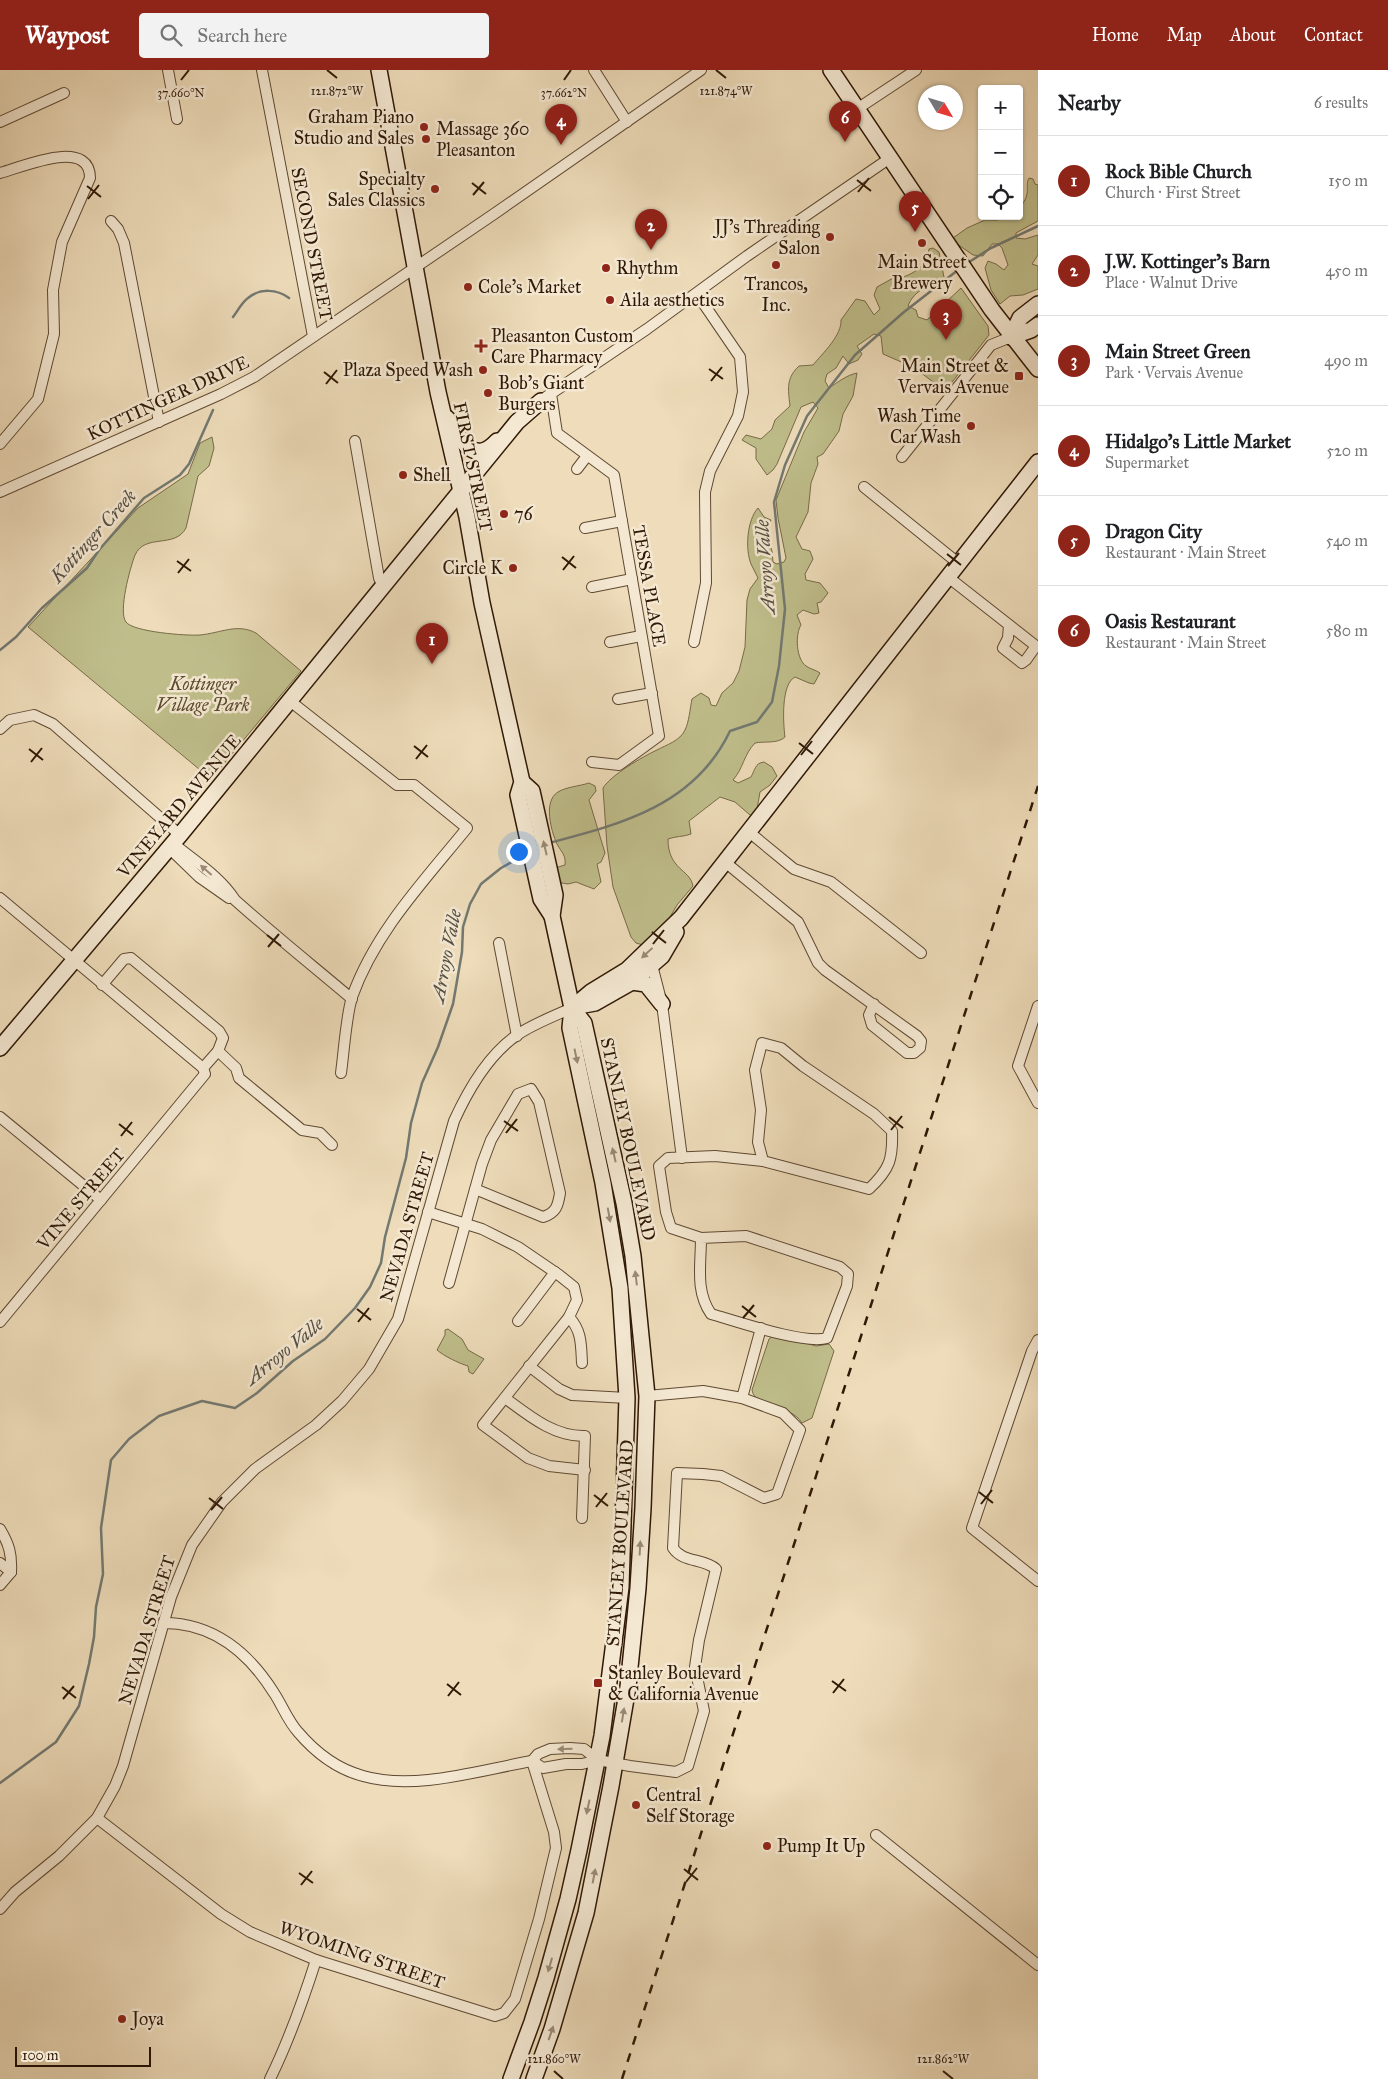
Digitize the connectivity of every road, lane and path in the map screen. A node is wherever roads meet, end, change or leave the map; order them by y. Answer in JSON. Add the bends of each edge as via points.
{"nodes":[{"id":1,"x":168,"y":70,"type":"edge"},
{"id":2,"x":262,"y":70,"type":"edge"},
{"id":3,"x":379,"y":70,"type":"edge"},
{"id":4,"x":594,"y":70,"type":"edge"},
{"id":5,"x":701,"y":70,"type":"edge"},
{"id":6,"x":831,"y":70,"type":"edge"},
{"id":7,"x":916,"y":70,"type":"edge"},
{"id":8,"x":64,"y":93,"type":"dead end"},
{"id":9,"x":857,"y":109,"type":"junction"},
{"id":10,"x":177,"y":119,"type":"dead end"},
{"id":11,"x":0,"y":122,"type":"edge"},
{"id":12,"x":627,"y":122,"type":"junction"},
{"id":13,"x":890,"y":158,"type":"junction"},
{"id":14,"x":0,"y":173,"type":"edge"},
{"id":15,"x":111,"y":221,"type":"dead end"},
{"id":16,"x":416,"y":268,"type":"junction"},
{"id":17,"x":697,"y":294,"type":"junction"},
{"id":18,"x":1038,"y":304,"type":"edge"},
{"id":19,"x":1038,"y":325,"type":"edge"},
{"id":20,"x":313,"y":336,"type":"junction"},
{"id":21,"x":1011,"y":337,"type":"junction"},
{"id":22,"x":1038,"y":369,"type":"edge"},
{"id":23,"x":546,"y":398,"type":"junction"},
{"id":24,"x":442,"y":411,"type":"junction"},
{"id":25,"x":159,"y":422,"type":"junction"},
{"id":26,"x":514,"y":426,"type":"junction"},
{"id":27,"x":355,"y":441,"type":"dead end"},
{"id":28,"x":0,"y":444,"type":"edge"},
{"id":29,"x":587,"y":456,"type":"junction"},
{"id":30,"x":902,"y":457,"type":"dead end"},
{"id":31,"x":1038,"y":462,"type":"edge"},
{"id":32,"x":576,"y":469,"type":"dead end"},
{"id":33,"x":864,"y":487,"type":"dead end"},
{"id":34,"x":0,"y":492,"type":"edge"},
{"id":35,"x":460,"y":493,"type":"junction"},
{"id":36,"x":622,"y":521,"type":"junction"},
{"id":37,"x":584,"y":528,"type":"dead end"},
{"id":38,"x":958,"y":564,"type":"junction"},
{"id":39,"x":948,"y":577,"type":"junction"},
{"id":40,"x":632,"y":579,"type":"junction"},
{"id":41,"x":384,"y":586,"type":"junction"},
{"id":42,"x":592,"y":587,"type":"dead end"},
{"id":43,"x":1009,"y":625,"type":"dead end"},
{"id":44,"x":641,"y":636,"type":"junction"},
{"id":45,"x":610,"y":642,"type":"dead end"},
{"id":46,"x":694,"y":642,"type":"dead end"},
{"id":47,"x":652,"y":693,"type":"junction"},
{"id":48,"x":618,"y":699,"type":"dead end"},
{"id":49,"x":290,"y":701,"type":"junction"},
{"id":50,"x":0,"y":729,"type":"edge"},
{"id":51,"x":592,"y":762,"type":"dead end"},
{"id":52,"x":749,"y":832,"type":"junction"},
{"id":53,"x":174,"y":842,"type":"junction"},
{"id":54,"x":725,"y":862,"type":"junction"},
{"id":55,"x":0,"y":898,"type":"edge"},
{"id":56,"x":681,"y":918,"type":"junction"},
{"id":57,"x":499,"y":943,"type":"dead end"},
{"id":58,"x":921,"y":953,"type":"dead end"},
{"id":59,"x":74,"y":959,"type":"junction"},
{"id":60,"x":652,"y":965,"type":"junction"},
{"id":61,"x":632,"y":982,"type":"junction"},
{"id":62,"x":102,"y":984,"type":"junction"},
{"id":63,"x":352,"y":999,"type":"junction"},
{"id":64,"x":662,"y":1004,"type":"junction"},
{"id":65,"x":874,"y":1004,"type":"junction"},
{"id":66,"x":1038,"y":1006,"type":"edge"},
{"id":67,"x":572,"y":1008,"type":"junction"},
{"id":68,"x":517,"y":1036,"type":"junction"},
{"id":69,"x":0,"y":1048,"type":"edge"},
{"id":70,"x":218,"y":1051,"type":"junction"},
{"id":71,"x":204,"y":1071,"type":"junction"},
{"id":72,"x":341,"y":1073,"type":"dead end"},
{"id":73,"x":1038,"y":1103,"type":"edge"},
{"id":74,"x":0,"y":1117,"type":"edge"},
{"id":75,"x":332,"y":1145,"type":"dead end"},
{"id":76,"x":682,"y":1158,"type":"junction"},
{"id":77,"x":763,"y":1161,"type":"junction"},
{"id":78,"x":475,"y":1189,"type":"junction"},
{"id":79,"x":101,"y":1200,"type":"junction"},
{"id":80,"x":428,"y":1212,"type":"junction"},
{"id":81,"x":465,"y":1224,"type":"junction"},
{"id":82,"x":701,"y":1238,"type":"junction"},
{"id":83,"x":555,"y":1272,"type":"junction"},
{"id":84,"x":449,"y":1283,"type":"dead end"},
{"id":85,"x":620,"y":1288,"type":"junction"},
{"id":86,"x":568,"y":1316,"type":"junction"},
{"id":87,"x":518,"y":1321,"type":"dead end"},
{"id":88,"x":0,"y":1322,"type":"edge"},
{"id":89,"x":761,"y":1328,"type":"junction"},
{"id":90,"x":1038,"y":1340,"type":"edge"},
{"id":91,"x":582,"y":1363,"type":"dead end"},
{"id":92,"x":528,"y":1366,"type":"junction"},
{"id":93,"x":647,"y":1396,"type":"junction"},
{"id":94,"x":505,"y":1398,"type":"junction"},
{"id":95,"x":627,"y":1398,"type":"junction"},
{"id":96,"x":742,"y":1398,"type":"junction"},
{"id":97,"x":585,"y":1470,"type":"junction"},
{"id":98,"x":642,"y":1508,"type":"junction"},
{"id":99,"x":582,"y":1518,"type":"dead end"},
{"id":100,"x":0,"y":1529,"type":"edge"},
{"id":101,"x":0,"y":1563,"type":"edge"},
{"id":102,"x":11,"y":1572,"type":"junction"},
{"id":103,"x":1038,"y":1581,"type":"edge"},
{"id":104,"x":0,"y":1585,"type":"edge"},
{"id":105,"x":621,"y":1587,"type":"junction"},
{"id":106,"x":638,"y":1588,"type":"junction"},
{"id":107,"x":164,"y":1623,"type":"junction"},
{"id":108,"x":598,"y":1760,"type":"junction"},
{"id":109,"x":532,"y":1761,"type":"junction"},
{"id":110,"x":615,"y":1763,"type":"junction"},
{"id":111,"x":97,"y":1818,"type":"junction"},
{"id":112,"x":876,"y":1835,"type":"dead end"},
{"id":113,"x":0,"y":1909,"type":"edge"},
{"id":114,"x":316,"y":1960,"type":"junction"},
{"id":115,"x":1038,"y":1965,"type":"edge"},
{"id":116,"x":270,"y":2079,"type":"edge"},
{"id":117,"x":511,"y":2079,"type":"edge"},
{"id":118,"x":534,"y":2079,"type":"edge"}],
"edges":[{"from":1,"to":10,"type":"street"},
{"from":2,"to":20,"type":"street","name":"SECOND STREET"},
{"from":3,"to":16,"type":"main road","name":"FIRST STREET"},
{"from":4,"to":12,"type":"street"},
{"from":5,"to":12,"type":"street","name":"KOTTINGER DRIVE"},
{"from":6,"to":9,"type":"main road"},
{"from":7,"to":9,"type":"street"},
{"from":8,"to":11,"type":"street"},
{"from":9,"to":13,"type":"main road"},
{"from":12,"to":16,"type":"street","name":"KOTTINGER DRIVE"},
{"from":13,"to":17,"type":"street"},
{"from":13,"to":21,"type":"main road"},
{"from":14,"to":28,"type":"street","via":[[62,156],[75,156],[90,168],[90,178],[62,242],[53,290],[54,334],[38,399]]},
{"from":15,"to":25,"type":"street","via":[[124,244]]},
{"from":16,"to":20,"type":"street","name":"KOTTINGER DRIVE"},
{"from":16,"to":24,"type":"main road","name":"FIRST STREET"},
{"from":17,"to":23,"type":"street"},
{"from":17,"to":46,"type":"street","via":[[740,357],[743,392],[738,416],[710,471],[705,492],[706,583]]},
{"from":18,"to":21,"type":"main road","via":[[1020,318]]},
{"from":19,"to":21,"type":"main road"},
{"from":20,"to":25,"type":"street","name":"KOTTINGER DRIVE","via":[[254,377]]},
{"from":21,"to":22,"type":"main road"},
{"from":21,"to":30,"type":"street","via":[[991,345]]},
{"from":23,"to":26,"type":"main road"},
{"from":23,"to":29,"type":"street","name":"TESSA PLACE","via":[[556,433]]},
{"from":24,"to":26,"type":"main road","via":[[465,445],[478,452],[485,452],[506,429]]},
{"from":24,"to":35,"type":"main road","name":"FIRST STREET"},
{"from":25,"to":34,"type":"street","name":"KOTTINGER DRIVE"},
{"from":26,"to":35,"type":"main road","name":"VINEYARD AVENUE"},
{"from":27,"to":41,"type":"street","via":[[379,578]]},
{"from":29,"to":32,"type":"street"},
{"from":29,"to":36,"type":"street","name":"TESSA PLACE","via":[[614,475]]},
{"from":31,"to":38,"type":"main road"},
{"from":33,"to":38,"type":"street"},
{"from":35,"to":41,"type":"main road","name":"VINEYARD AVENUE"},
{"from":35,"to":67,"type":"main road","name":"FIRST STREET"},
{"from":36,"to":37,"type":"street"},
{"from":36,"to":40,"type":"street","name":"TESSA PLACE"},
{"from":38,"to":39,"type":"main road"},
{"from":39,"to":43,"type":"street"},
{"from":39,"to":52,"type":"main road"},
{"from":40,"to":42,"type":"street"},
{"from":40,"to":44,"type":"street","name":"TESSA PLACE"},
{"from":41,"to":49,"type":"main road","name":"VINEYARD AVENUE"},
{"from":44,"to":45,"type":"street"},
{"from":44,"to":47,"type":"street","name":"TESSA PLACE"},
{"from":47,"to":48,"type":"street"},
{"from":47,"to":51,"type":"street","name":"TESSA PLACE","via":[[659,736],[619,765]]},
{"from":49,"to":53,"type":"main road","name":"VINEYARD AVENUE"},
{"from":49,"to":63,"type":"street","via":[[397,784],[414,786],[467,828],[386,928]]},
{"from":50,"to":53,"type":"street","via":[[10,720],[34,715],[53,724]]},
{"from":52,"to":54,"type":"main road"},
{"from":52,"to":58,"type":"street","via":[[794,870],[831,882]]},
{"from":53,"to":59,"type":"main road","name":"VINEYARD AVENUE"},
{"from":53,"to":63,"type":"street","via":[[199,877],[234,900]]},
{"from":54,"to":56,"type":"main road"},
{"from":54,"to":65,"type":"street","via":[[798,922],[818,963]]},
{"from":55,"to":59,"type":"street"},
{"from":56,"to":60,"type":"main road","via":[[662,956]]},
{"from":56,"to":67,"type":"main road","one_way":true,"via":[[627,970]]},
{"from":57,"to":68,"type":"street"},
{"from":59,"to":62,"type":"street"},
{"from":59,"to":69,"type":"main road","name":"VINEYARD AVENUE"},
{"from":60,"to":61,"type":"main road"},
{"from":60,"to":64,"type":"street"},
{"from":61,"to":64,"type":"main road","via":[[646,984]]},
{"from":61,"to":67,"type":"main road","via":[[595,1003]]},
{"from":62,"to":70,"type":"street","via":[[124,959],[131,958],[219,1031],[222,1038]]},
{"from":62,"to":71,"type":"street"},
{"from":63,"to":72,"type":"street"},
{"from":64,"to":76,"type":"street"},
{"from":65,"to":65,"type":"street","via":[[917,1036],[921,1041],[920,1048],[914,1053],[907,1053],[872,1025],[869,1015]]},
{"from":66,"to":73,"type":"street","via":[[1018,1066]]},
{"from":67,"to":68,"type":"street","name":"NEVADA STREET"},
{"from":67,"to":85,"type":"main road","name":"STANLEY BOULEVARD","one_way":true,"via":[[570,1028],[603,1183]]},
{"from":93,"to":67,"type":"main road","name":"STANLEY BOULEVARD","one_way":true,"via":[[640,1313],[624,1203],[584,1023]]},
{"from":68,"to":80,"type":"street","name":"NEVADA STREET","via":[[495,1056],[467,1093],[454,1121]]},
{"from":70,"to":71,"type":"street","name":"VINE STREET"},
{"from":70,"to":75,"type":"street","via":[[236,1068],[239,1078],[302,1130],[320,1133]]},
{"from":71,"to":79,"type":"street","name":"VINE STREET"},
{"from":74,"to":79,"type":"street"},
{"from":76,"to":77,"type":"street","via":[[715,1156]]},
{"from":76,"to":82,"type":"street","via":[[668,1158],[659,1166],[666,1212],[671,1228]]},
{"from":77,"to":77,"type":"street","via":[[869,1189],[883,1175],[893,1153],[892,1131],[874,1114],[781,1048],[762,1043],[755,1070],[761,1110],[758,1142]]},
{"from":78,"to":78,"type":"street","via":[[491,1140],[505,1114],[518,1094],[531,1089],[539,1102],[546,1130],[560,1193],[558,1206],[552,1214],[543,1217]]},
{"from":78,"to":81,"type":"street"},
{"from":79,"to":88,"type":"street","name":"VINE STREET"},
{"from":80,"to":81,"type":"street"},
{"from":80,"to":107,"type":"street","name":"NEVADA STREET","via":[[398,1318],[375,1360],[342,1401],[316,1425],[255,1469],[222,1502],[192,1545]]},
{"from":81,"to":83,"type":"street","via":[[518,1247]]},
{"from":81,"to":84,"type":"street"},
{"from":82,"to":89,"type":"street","via":[[699,1282],[705,1305],[711,1314]]},
{"from":82,"to":89,"type":"street","via":[[746,1236],[840,1267],[848,1274],[847,1286],[827,1338],[818,1341]]},
{"from":83,"to":86,"type":"street","via":[[574,1287],[577,1300]]},
{"from":83,"to":87,"type":"street"},
{"from":85,"to":93,"type":"main road","via":[[628,1300],[637,1380]]},
{"from":85,"to":95,"type":"main road","name":"STANLEY BOULEVARD"},
{"from":86,"to":91,"type":"street","via":[[580,1334]]},
{"from":86,"to":92,"type":"street"},
{"from":89,"to":96,"type":"street"},
{"from":90,"to":103,"type":"street","via":[[972,1528]]},
{"from":92,"to":94,"type":"street"},
{"from":92,"to":95,"type":"street","via":[[572,1395]]},
{"from":93,"to":96,"type":"street","via":[[703,1390]]},
{"from":93,"to":98,"type":"main road","name":"STANLEY BOULEVARD"},
{"from":94,"to":97,"type":"street","via":[[541,1425],[585,1436]]},
{"from":94,"to":97,"type":"street","via":[[483,1425],[528,1458],[550,1466]]},
{"from":95,"to":98,"type":"main road","via":[[635,1404],[637,1412]]},
{"from":95,"to":105,"type":"main road","name":"STANLEY BOULEVARD"},
{"from":96,"to":110,"type":"street","via":[[783,1413],[800,1430],[777,1494],[764,1498],[721,1476],[677,1474],[673,1548],[682,1558],[710,1564],[716,1569],[695,1667],[704,1711],[688,1766],[676,1772]]},
{"from":97,"to":99,"type":"street"},
{"from":106,"to":98,"type":"main road","name":"STANLEY BOULEVARD","one_way":true},
{"from":100,"to":102,"type":"street","via":[[9,1544]]},
{"from":101,"to":102,"type":"street"},
{"from":102,"to":104,"type":"street"},
{"from":105,"to":106,"type":"main road"},
{"from":105,"to":108,"type":"main road","name":"STANLEY BOULEVARD"},
{"from":110,"to":106,"type":"main road","name":"STANLEY BOULEVARD","one_way":true,"via":[[628,1687]]},
{"from":107,"to":109,"type":"street","via":[[194,1626],[239,1650],[256,1667],[302,1736],[333,1764],[363,1776],[427,1780]]},
{"from":107,"to":111,"type":"street","name":"NEVADA STREET","via":[[123,1766]]},
{"from":108,"to":109,"type":"street","via":[[542,1768]]},
{"from":108,"to":109,"type":"street","one_way":true,"via":[[584,1749],[570,1748],[550,1749]]},
{"from":108,"to":110,"type":"street"},
{"from":108,"to":117,"type":"main road","name":"STANLEY BOULEVARD","one_way":true,"via":[[566,1908],[532,2022]]},
{"from":109,"to":114,"type":"street","name":"WYOMING STREET","via":[[556,1848],[515,2000],[504,2013],[495,2016]]},
{"from":118,"to":110,"type":"main road","name":"STANLEY BOULEVARD","one_way":true,"via":[[586,1913]]},
{"from":111,"to":113,"type":"street","name":"NEVADA STREET"},
{"from":111,"to":114,"type":"street","name":"WYOMING STREET","via":[[221,1914],[250,1932]]},
{"from":112,"to":115,"type":"street"},
{"from":114,"to":116,"type":"street","via":[[286,2047]]}]}
